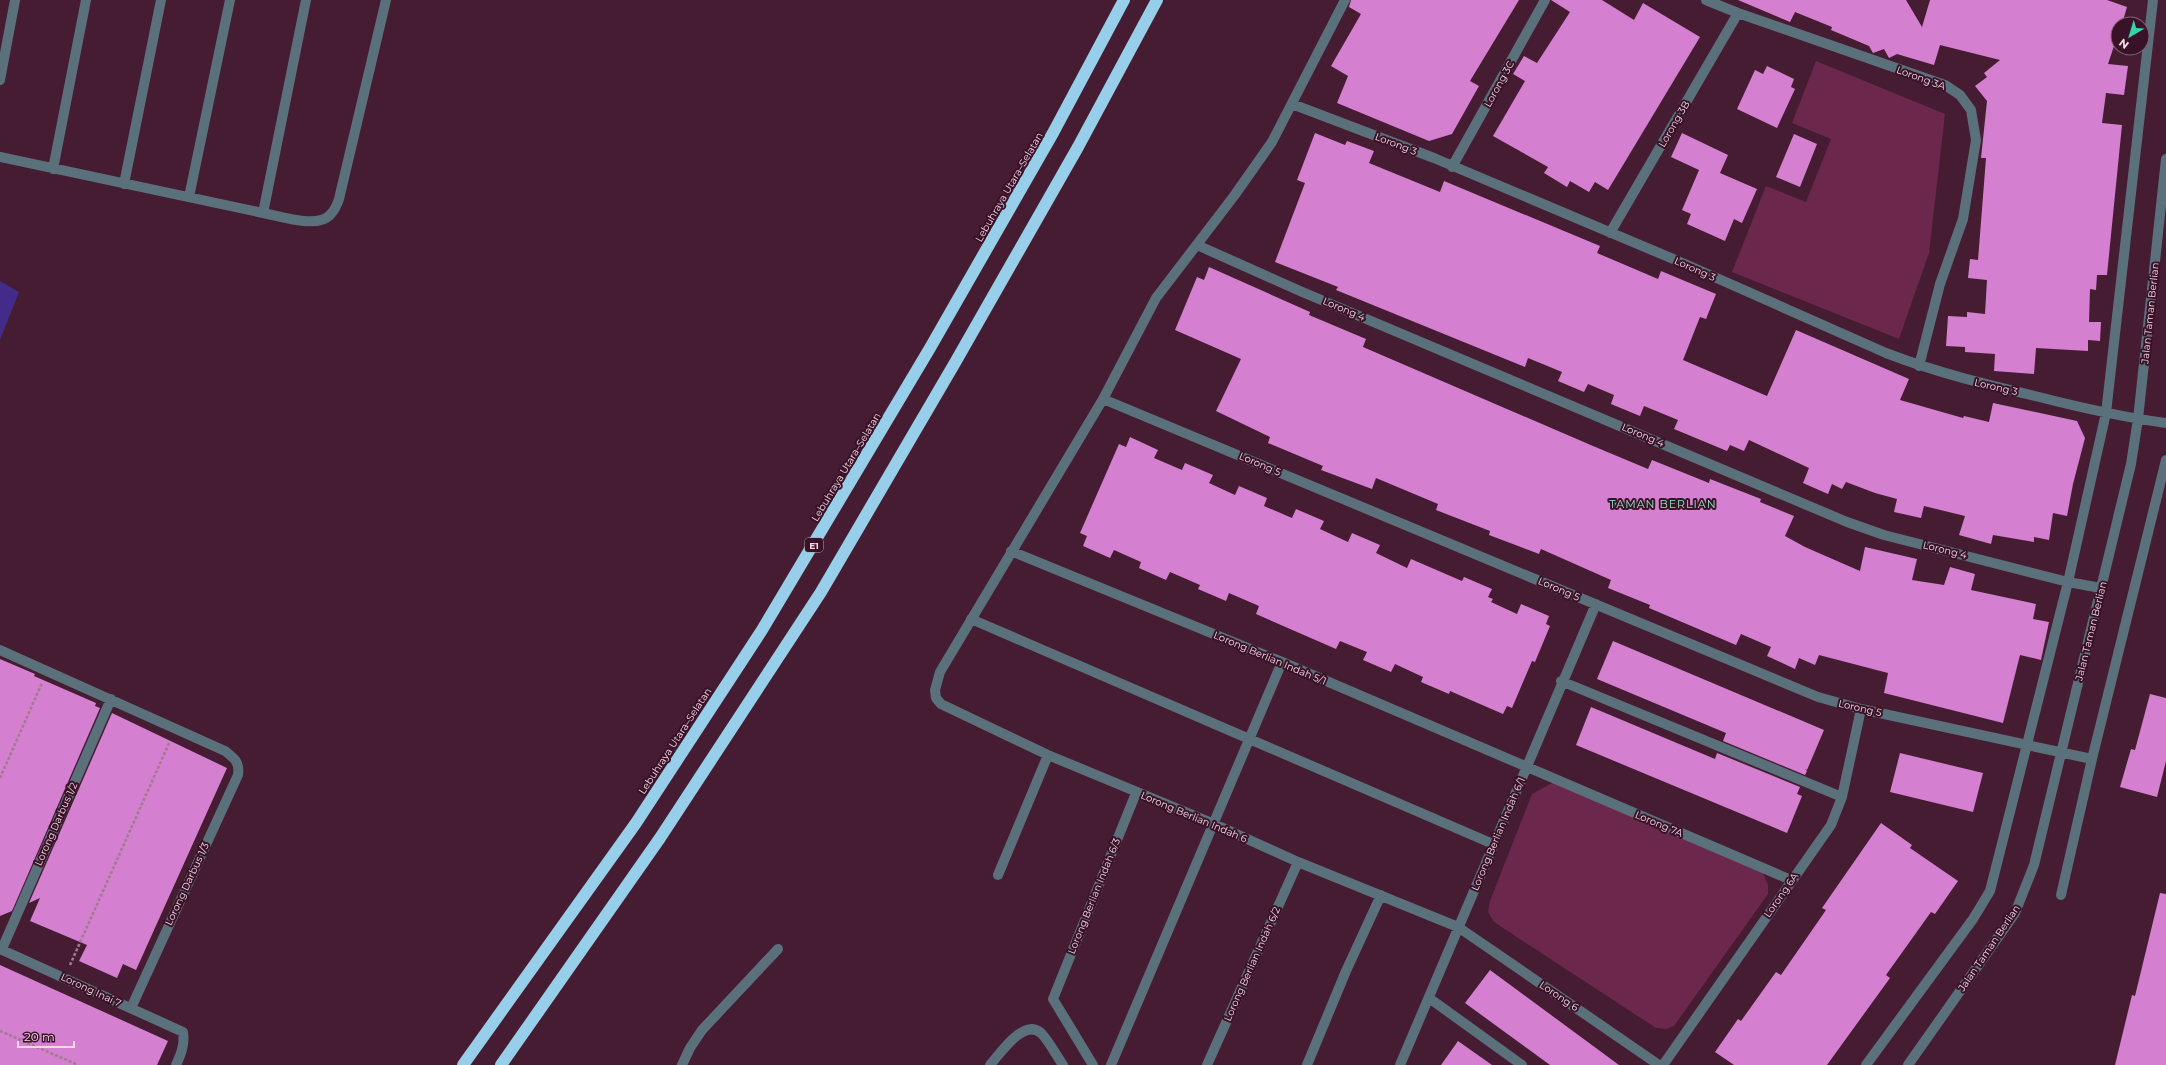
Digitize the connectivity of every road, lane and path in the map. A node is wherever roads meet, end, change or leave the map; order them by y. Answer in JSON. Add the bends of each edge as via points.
{"nodes":[{"id":1,"x":15,"y":0,"type":"edge"},
{"id":2,"x":86,"y":0,"type":"edge"},
{"id":3,"x":161,"y":0,"type":"edge"},
{"id":4,"x":230,"y":0,"type":"edge"},
{"id":5,"x":306,"y":0,"type":"edge"},
{"id":6,"x":386,"y":0,"type":"edge"},
{"id":7,"x":1124,"y":0,"type":"edge"},
{"id":8,"x":1157,"y":0,"type":"edge"},
{"id":9,"x":1345,"y":0,"type":"edge"},
{"id":10,"x":1545,"y":0,"type":"edge"},
{"id":11,"x":1706,"y":0,"type":"edge"},
{"id":12,"x":2153,"y":0,"type":"edge"},
{"id":13,"x":1738,"y":13,"type":"junction"},
{"id":14,"x":0,"y":80,"type":"edge"},
{"id":15,"x":1292,"y":104,"type":"junction"},
{"id":16,"x":0,"y":157,"type":"edge"},
{"id":17,"x":2166,"y":159,"type":"edge"},
{"id":18,"x":1452,"y":167,"type":"junction"},
{"id":19,"x":53,"y":169,"type":"junction"},
{"id":20,"x":124,"y":184,"type":"junction"},
{"id":21,"x":189,"y":197,"type":"junction"},
{"id":22,"x":263,"y":213,"type":"junction"},
{"id":23,"x":1610,"y":233,"type":"junction"},
{"id":24,"x":1197,"y":245,"type":"junction"},
{"id":25,"x":1919,"y":366,"type":"junction"},
{"id":26,"x":1103,"y":399,"type":"junction"},
{"id":27,"x":2106,"y":413,"type":"junction"},
{"id":28,"x":2138,"y":419,"type":"junction"},
{"id":29,"x":2166,"y":423,"type":"edge"},
{"id":30,"x":2166,"y":460,"type":"edge"},
{"id":31,"x":1011,"y":551,"type":"junction"},
{"id":32,"x":2068,"y":582,"type":"junction"},
{"id":33,"x":2101,"y":588,"type":"junction"},
{"id":34,"x":1596,"y":604,"type":"junction"},
{"id":35,"x":971,"y":619,"type":"junction"},
{"id":36,"x":0,"y":650,"type":"edge"},
{"id":37,"x":1282,"y":662,"type":"junction"},
{"id":38,"x":48,"y":671,"type":"junction"},
{"id":39,"x":1562,"y":681,"type":"junction"},
{"id":40,"x":111,"y":699,"type":"junction"},
{"id":41,"x":1861,"y":709,"type":"junction"},
{"id":42,"x":176,"y":728,"type":"junction"},
{"id":43,"x":1248,"y":740,"type":"junction"},
{"id":44,"x":2026,"y":745,"type":"junction"},
{"id":45,"x":2062,"y":752,"type":"junction"},
{"id":46,"x":1048,"y":755,"type":"junction"},
{"id":47,"x":2092,"y":759,"type":"junction"},
{"id":48,"x":1527,"y":767,"type":"junction"},
{"id":49,"x":0,"y":778,"type":"edge"},
{"id":50,"x":1136,"y":792,"type":"junction"},
{"id":51,"x":1842,"y":797,"type":"junction"},
{"id":52,"x":1212,"y":823,"type":"junction"},
{"id":53,"x":1493,"y":844,"type":"junction"},
{"id":54,"x":1298,"y":862,"type":"junction"},
{"id":55,"x":998,"y":876,"type":"dead end"},
{"id":56,"x":1791,"y":880,"type":"junction"},
{"id":57,"x":1381,"y":895,"type":"junction"},
{"id":58,"x":2061,"y":895,"type":"dead end"},
{"id":59,"x":1458,"y":927,"type":"junction"},
{"id":60,"x":1,"y":949,"type":"edge"},
{"id":61,"x":778,"y":950,"type":"dead end"},
{"id":62,"x":64,"y":978,"type":"junction"},
{"id":63,"x":1429,"y":998,"type":"junction"},
{"id":64,"x":130,"y":1008,"type":"junction"},
{"id":65,"x":0,"y":1031,"type":"edge"},
{"id":66,"x":685,"y":1064,"type":"edge"},
{"id":67,"x":78,"y":1065,"type":"edge"},
{"id":68,"x":176,"y":1065,"type":"edge"},
{"id":69,"x":463,"y":1065,"type":"edge"},
{"id":70,"x":501,"y":1065,"type":"edge"},
{"id":71,"x":990,"y":1065,"type":"edge"},
{"id":72,"x":1063,"y":1065,"type":"edge"},
{"id":73,"x":1093,"y":1065,"type":"edge"},
{"id":74,"x":1111,"y":1065,"type":"edge"},
{"id":75,"x":1207,"y":1065,"type":"edge"},
{"id":76,"x":1307,"y":1065,"type":"edge"},
{"id":77,"x":1400,"y":1065,"type":"edge"},
{"id":78,"x":1522,"y":1065,"type":"edge"},
{"id":79,"x":1660,"y":1065,"type":"edge"},
{"id":80,"x":1663,"y":1065,"type":"edge"},
{"id":81,"x":1866,"y":1065,"type":"edge"},
{"id":82,"x":1908,"y":1065,"type":"edge"}],
"edges":[{"from":1,"to":14,"type":"street"},
{"from":2,"to":19,"type":"street"},
{"from":3,"to":20,"type":"street"},
{"from":4,"to":21,"type":"street"},
{"from":5,"to":22,"type":"street"},
{"from":6,"to":22,"type":"street","via":[[339,199],[334,210],[322,221],[314,222]]},
{"from":7,"to":69,"type":"highway","name":"Lebuhraya Utara–Selatan","number":"E1","via":[[1053,133],[930,348],[762,630],[636,823]]},
{"from":8,"to":70,"type":"highway","via":[[992,299],[817,598],[660,838]]},
{"from":9,"to":15,"type":"street"},
{"from":10,"to":18,"type":"street","name":"Lorong 3C"},
{"from":11,"to":13,"type":"street","name":"Lorong 3A"},
{"from":12,"to":27,"type":"street"},
{"from":13,"to":23,"type":"street","name":"Lorong 3B"},
{"from":13,"to":25,"type":"street","name":"Lorong 3A","via":[[1945,85],[1960,95],[1971,110],[1976,140],[1963,220],[1940,284]]},
{"from":15,"to":18,"type":"street","name":"Lorong 3"},
{"from":15,"to":24,"type":"street","via":[[1265,154]]},
{"from":16,"to":19,"type":"street"},
{"from":17,"to":28,"type":"street","name":"Jalan Taman Berlian"},
{"from":18,"to":23,"type":"street","name":"Lorong 3"},
{"from":19,"to":20,"type":"street"},
{"from":20,"to":21,"type":"street"},
{"from":21,"to":22,"type":"street"},
{"from":23,"to":25,"type":"street","name":"Lorong 3","via":[[1886,354]]},
{"from":24,"to":26,"type":"street","via":[[1156,298]]},
{"from":24,"to":32,"type":"street","name":"Lorong 4","via":[[1853,525]]},
{"from":25,"to":27,"type":"street","name":"Lorong 3","via":[[1950,376]]},
{"from":26,"to":31,"type":"street"},
{"from":26,"to":34,"type":"street","name":"Lorong 5"},
{"from":27,"to":28,"type":"street","name":"Lorong 3"},
{"from":27,"to":32,"type":"street"},
{"from":28,"to":29,"type":"street","name":"Lorong 3"},
{"from":28,"to":33,"type":"street","name":"Jalan Taman Berlian"},
{"from":30,"to":47,"type":"street"},
{"from":31,"to":35,"type":"street"},
{"from":31,"to":37,"type":"street","name":"Lorong Berlian Indah 5/1"},
{"from":32,"to":33,"type":"street","name":"Lorong 4"},
{"from":32,"to":44,"type":"street"},
{"from":33,"to":45,"type":"street","name":"Jalan Taman Berlian"},
{"from":34,"to":39,"type":"street","name":"Lorong Berlian Indah 6/1"},
{"from":34,"to":41,"type":"street","name":"Lorong 5","via":[[1818,697]]},
{"from":35,"to":43,"type":"street"},
{"from":35,"to":46,"type":"street","name":"Lorong Berlian Indah 6","via":[[936,680],[936,698],[941,704],[960,714]]},
{"from":36,"to":38,"type":"street"},
{"from":37,"to":43,"type":"street"},
{"from":37,"to":48,"type":"street","name":"Lorong Berlian Indah 5/1"},
{"from":38,"to":40,"type":"street"},
{"from":38,"to":49,"type":"path"},
{"from":39,"to":48,"type":"street","name":"Lorong Berlian Indah 6/1"},
{"from":39,"to":51,"type":"street"},
{"from":40,"to":42,"type":"street"},
{"from":40,"to":60,"type":"street","name":"Lorong Darbus 1/2"},
{"from":41,"to":44,"type":"street","name":"Lorong 5"},
{"from":41,"to":51,"type":"street","name":"Lorong 6A"},
{"from":42,"to":62,"type":"path"},
{"from":42,"to":64,"type":"street","name":"Lorong Darbus 1/3","via":[[225,751],[236,760],[239,767],[238,775]]},
{"from":43,"to":52,"type":"street"},
{"from":43,"to":53,"type":"street"},
{"from":44,"to":45,"type":"street","name":"Lorong 5"},
{"from":44,"to":81,"type":"street","via":[[1990,891],[1973,919]]},
{"from":45,"to":47,"type":"street","name":"Lorong 5"},
{"from":45,"to":82,"type":"street","name":"Jalan Taman Berlian","via":[[2034,865],[2015,913]]},
{"from":46,"to":50,"type":"street","name":"Lorong Berlian Indah 6"},
{"from":46,"to":55,"type":"street"},
{"from":47,"to":58,"type":"street"},
{"from":48,"to":53,"type":"street","name":"Lorong Berlian Indah 6/1"},
{"from":48,"to":56,"type":"street","name":"Lorong 7A"},
{"from":50,"to":52,"type":"street","name":"Lorong Berlian Indah 6"},
{"from":50,"to":73,"type":"street","name":"Lorong Berlian Indah 6/3","via":[[1053,999]]},
{"from":51,"to":56,"type":"street","name":"Lorong 6A","via":[[1831,825]]},
{"from":52,"to":54,"type":"street","name":"Lorong Berlian Indah 6"},
{"from":52,"to":74,"type":"street"},
{"from":53,"to":59,"type":"street","name":"Lorong Berlian Indah 6/1"},
{"from":54,"to":57,"type":"street","name":"Lorong Berlian Indah 6"},
{"from":54,"to":75,"type":"street","name":"Lorong Berlian Indah 6/2"},
{"from":56,"to":80,"type":"street","name":"Lorong 6A"},
{"from":57,"to":59,"type":"street","name":"Lorong Berlian Indah 6"},
{"from":57,"to":76,"type":"street"},
{"from":59,"to":63,"type":"street","name":"Lorong Berlian Indah 6/1"},
{"from":59,"to":79,"type":"street","name":"Lorong 6"},
{"from":60,"to":62,"type":"street","name":"Lorong Inai 7"},
{"from":61,"to":66,"type":"street","via":[[702,1030],[690,1048]]},
{"from":62,"to":64,"type":"street","name":"Lorong Inai 7"},
{"from":63,"to":77,"type":"street","name":"Lorong Berlian Indah 6/1"},
{"from":63,"to":78,"type":"street"},
{"from":64,"to":68,"type":"street","name":"Lorong Inai 7","via":[[183,1032],[182,1051]]},
{"from":65,"to":67,"type":"path"},
{"from":71,"to":72,"type":"street","via":[[1012,1040],[1029,1029],[1042,1034]]}]}
